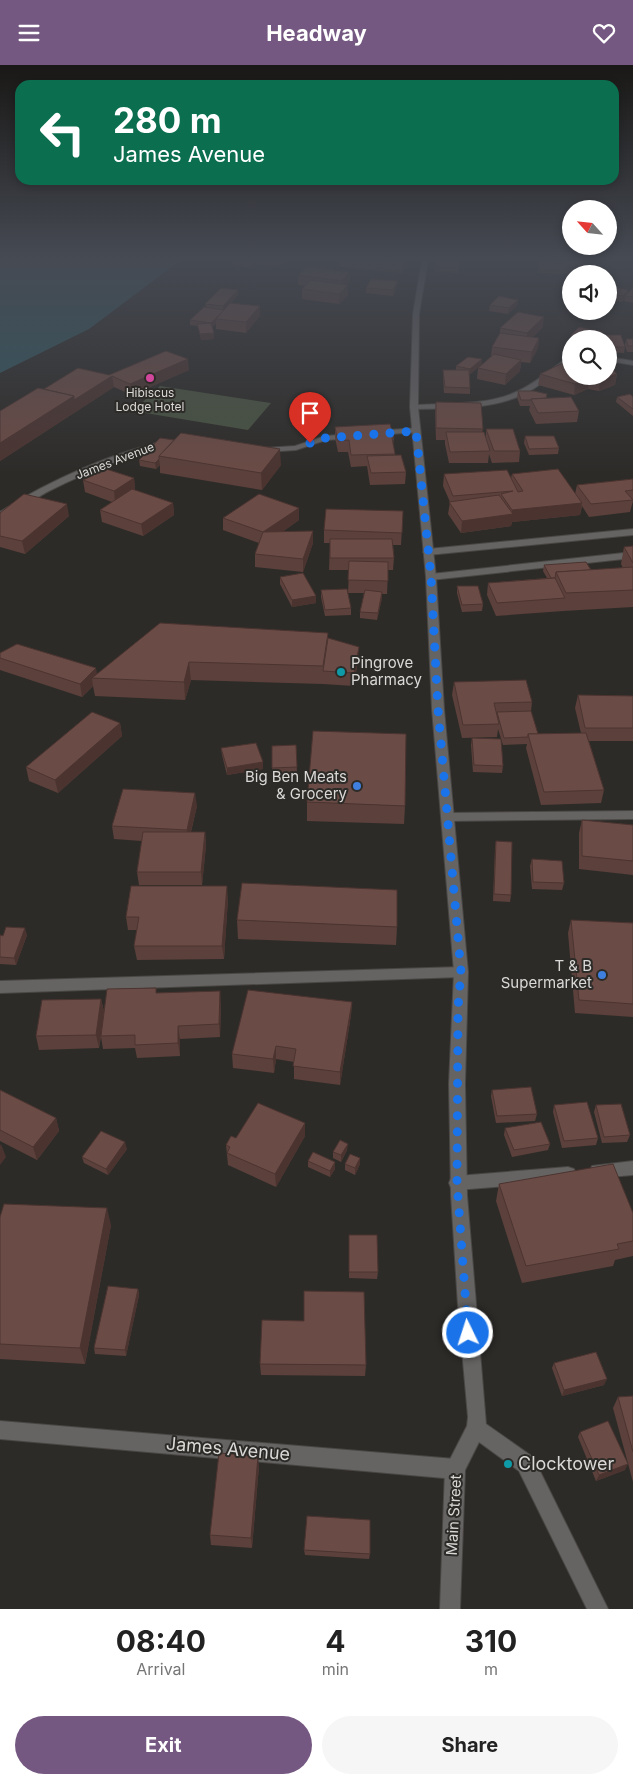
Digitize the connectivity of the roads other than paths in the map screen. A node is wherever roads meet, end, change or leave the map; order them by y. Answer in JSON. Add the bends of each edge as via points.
{"nodes":[{"id":1,"x":416,"y":332,"type":"edge"},
{"id":2,"x":617,"y":360,"type":"edge"},
{"id":3,"x":633,"y":363,"type":"edge"},
{"id":4,"x":562,"y":366,"type":"edge"},
{"id":5,"x":414,"y":407,"type":"junction"},
{"id":6,"x":416,"y":431,"type":"junction"},
{"id":7,"x":179,"y":443,"type":"edge"},
{"id":8,"x":258,"y":451,"type":"edge"},
{"id":9,"x":0,"y":516,"type":"edge"},
{"id":10,"x":633,"y":532,"type":"edge"},
{"id":11,"x":428,"y":552,"type":"junction"},
{"id":12,"x":633,"y":555,"type":"edge"},
{"id":13,"x":431,"y":577,"type":"junction"},
{"id":14,"x":633,"y":815,"type":"edge"},
{"id":15,"x":447,"y":817,"type":"junction"},
{"id":16,"x":461,"y":972,"type":"junction"},
{"id":17,"x":0,"y":987,"type":"edge"},
{"id":18,"x":633,"y":1168,"type":"edge"},
{"id":19,"x":457,"y":1183,"type":"junction"},
{"id":20,"x":476,"y":1428,"type":"junction"},
{"id":21,"x":0,"y":1430,"type":"edge"},
{"id":22,"x":455,"y":1469,"type":"junction"},
{"id":23,"x":450,"y":1609,"type":"edge"},
{"id":24,"x":598,"y":1609,"type":"edge"}],
"edges":[{"from":1,"to":5,"type":"street","name":"Main Street"},
{"from":2,"to":3,"type":"street"},
{"from":4,"to":5,"type":"street","via":[[529,389],[511,397],[487,402]]},
{"from":5,"to":6,"type":"street","name":"Main Street"},
{"from":6,"to":8,"type":"street","via":[[325,438],[296,448]]},
{"from":6,"to":11,"type":"street","name":"Main Street"},
{"from":7,"to":9,"type":"street","name":"James Avenue","via":[[149,445],[53,485]]},
{"from":10,"to":11,"type":"street"},
{"from":11,"to":13,"type":"street","name":"Main Street"},
{"from":12,"to":13,"type":"street"},
{"from":13,"to":15,"type":"street","name":"Main Street"},
{"from":14,"to":15,"type":"street"},
{"from":15,"to":16,"type":"street","name":"Main Street"},
{"from":16,"to":17,"type":"street"},
{"from":16,"to":19,"type":"street","name":"Main Street"},
{"from":18,"to":19,"type":"street"},
{"from":19,"to":20,"type":"street","name":"Main Street"},
{"from":20,"to":22,"type":"street","name":"Main Street"},
{"from":20,"to":24,"type":"street","via":[[526,1464]]},
{"from":21,"to":22,"type":"street","name":"James Avenue"},
{"from":22,"to":23,"type":"street","name":"Main Street"}]}
